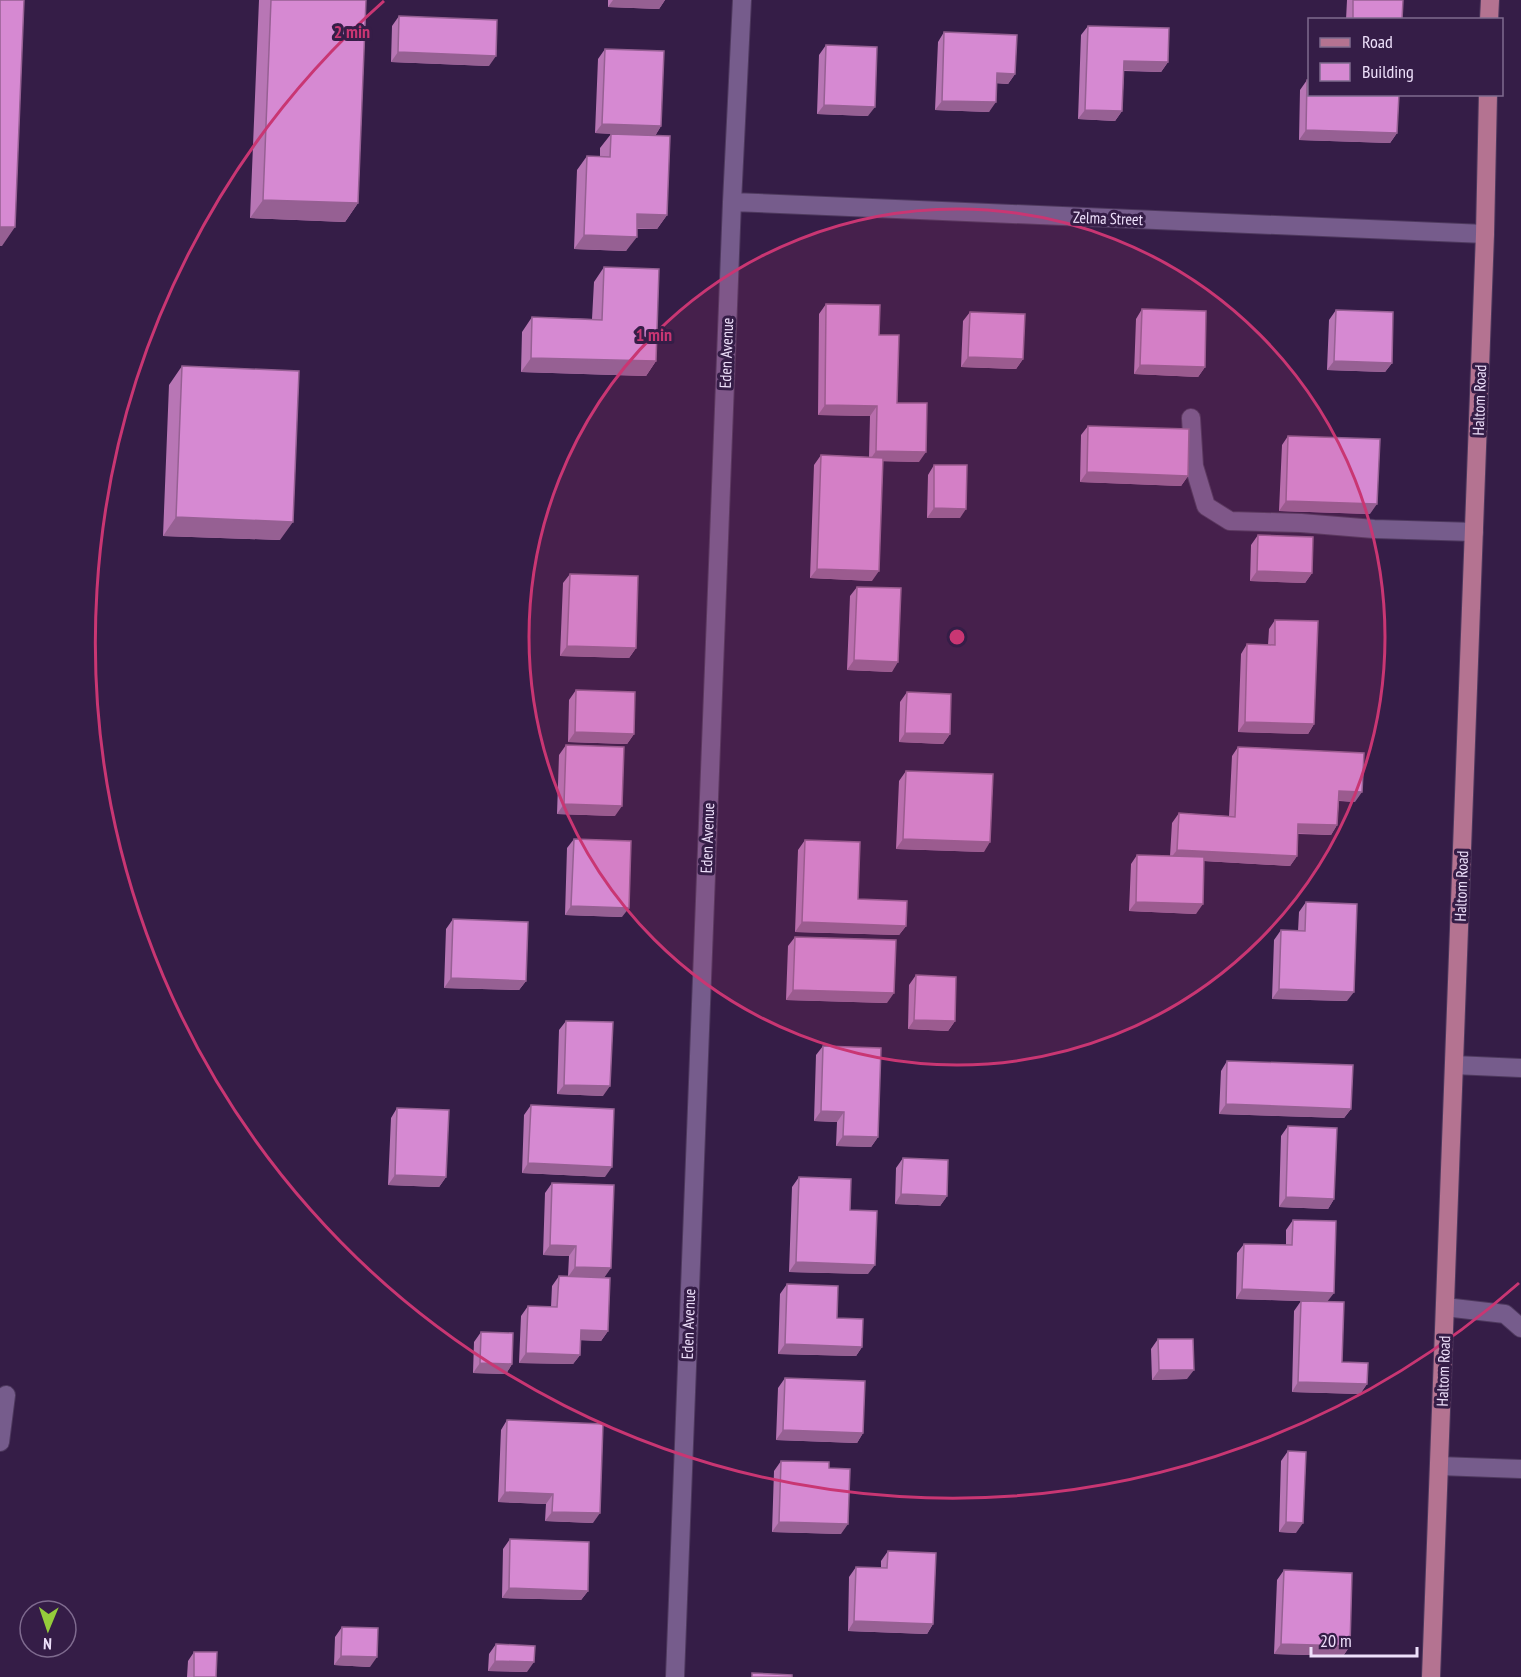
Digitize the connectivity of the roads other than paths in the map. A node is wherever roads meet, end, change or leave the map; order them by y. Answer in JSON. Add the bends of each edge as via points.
{"nodes":[{"id":1,"x":742,"y":0,"type":"edge"},
{"id":2,"x":1490,"y":0,"type":"edge"},
{"id":3,"x":1489,"y":18,"type":"edge"},
{"id":4,"x":1488,"y":96,"type":"edge"},
{"id":5,"x":732,"y":202,"type":"junction"},
{"id":6,"x":1485,"y":234,"type":"junction"},
{"id":7,"x":1191,"y":418,"type":"dead end"},
{"id":8,"x":1474,"y":532,"type":"junction"},
{"id":9,"x":1454,"y":1065,"type":"junction"},
{"id":10,"x":1521,"y":1068,"type":"edge"},
{"id":11,"x":1445,"y":1307,"type":"junction"},
{"id":12,"x":1521,"y":1328,"type":"edge"},
{"id":13,"x":6,"y":1395,"type":"dead end"},
{"id":14,"x":0,"y":1442,"type":"edge"},
{"id":15,"x":1439,"y":1466,"type":"junction"},
{"id":16,"x":1521,"y":1469,"type":"edge"},
{"id":17,"x":675,"y":1677,"type":"edge"},
{"id":18,"x":1431,"y":1677,"type":"edge"}],
"edges":[{"from":1,"to":5,"type":"street","name":"Eden Avenue"},
{"from":2,"to":3,"type":"main road"},
{"from":4,"to":6,"type":"main road","name":"Haltom Road"},
{"from":5,"to":6,"type":"street","name":"Zelma Street"},
{"from":5,"to":17,"type":"street","name":"Eden Avenue"},
{"from":6,"to":8,"type":"main road","name":"Haltom Road"},
{"from":7,"to":8,"type":"street","via":[[1194,466],[1206,506],[1230,521]]},
{"from":8,"to":9,"type":"main road","name":"Haltom Road"},
{"from":9,"to":10,"type":"street"},
{"from":9,"to":11,"type":"main road","name":"Haltom Road"},
{"from":11,"to":12,"type":"street","via":[[1505,1314]]},
{"from":11,"to":15,"type":"main road","name":"Haltom Road"},
{"from":13,"to":14,"type":"street"},
{"from":15,"to":16,"type":"street"},
{"from":15,"to":18,"type":"main road","name":"Haltom Road"}]}
